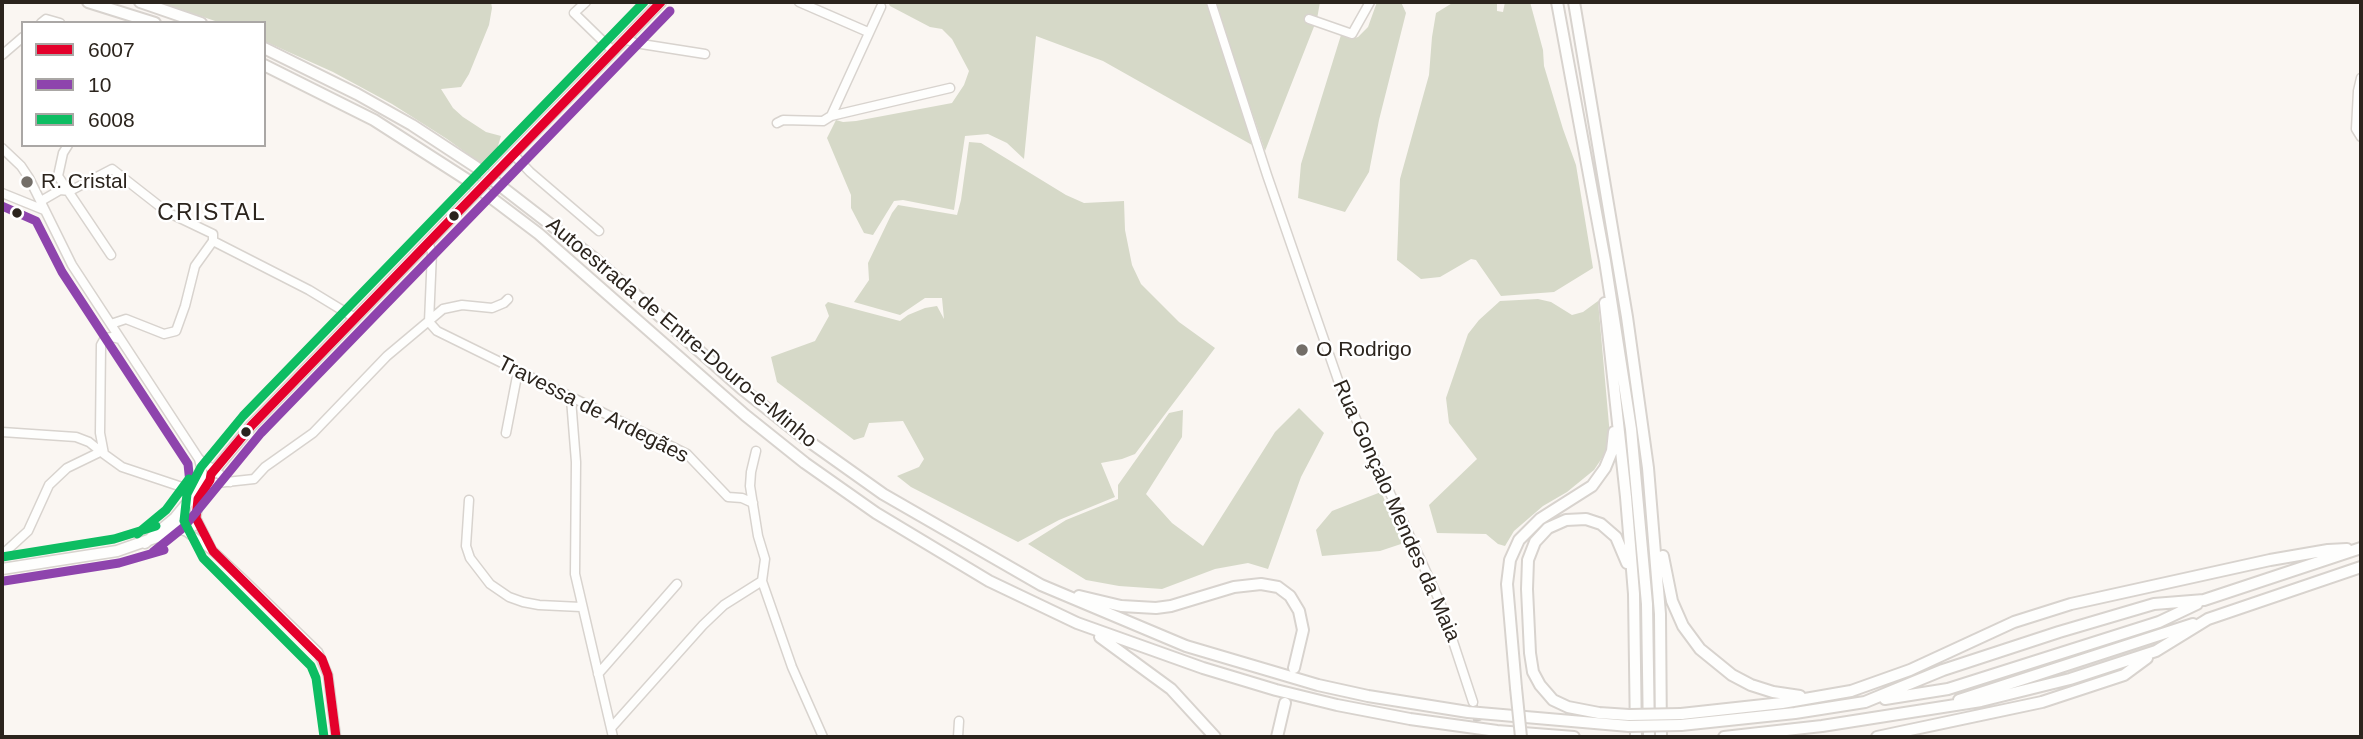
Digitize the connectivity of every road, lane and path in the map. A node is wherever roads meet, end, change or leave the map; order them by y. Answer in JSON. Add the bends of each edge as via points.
{"nodes":[{"id":1,"x":88,"y":2,"type":"edge"},
{"id":2,"x":140,"y":2,"type":"edge"},
{"id":3,"x":586,"y":2,"type":"edge"},
{"id":4,"x":661,"y":2,"type":"edge"},
{"id":5,"x":799,"y":2,"type":"edge"},
{"id":6,"x":1211,"y":2,"type":"edge"},
{"id":7,"x":1370,"y":2,"type":"edge"},
{"id":8,"x":1557,"y":2,"type":"edge"},
{"id":9,"x":1574,"y":2,"type":"edge"},
{"id":10,"x":881,"y":7,"type":"dead end"},
{"id":11,"x":1309,"y":19,"type":"dead end"},
{"id":12,"x":149,"y":21,"type":"edge"},
{"id":13,"x":195,"y":21,"type":"edge"},
{"id":14,"x":868,"y":32,"type":"junction"},
{"id":15,"x":21,"y":39,"type":"edge"},
{"id":16,"x":625,"y":39,"type":"junction"},
{"id":17,"x":266,"y":49,"type":"edge"},
{"id":18,"x":613,"y":51,"type":"junction"},
{"id":19,"x":705,"y":54,"type":"dead end"},
{"id":20,"x":2,"y":55,"type":"edge"},
{"id":21,"x":266,"y":66,"type":"edge"},
{"id":22,"x":2361,"y":78,"type":"edge"},
{"id":23,"x":950,"y":88,"type":"dead end"},
{"id":24,"x":831,"y":116,"type":"junction"},
{"id":25,"x":777,"y":123,"type":"dead end"},
{"id":26,"x":2361,"y":137,"type":"edge"},
{"id":27,"x":67,"y":147,"type":"edge"},
{"id":28,"x":2,"y":148,"type":"edge"},
{"id":29,"x":510,"y":157,"type":"junction"},
{"id":30,"x":70,"y":191,"type":"junction"},
{"id":31,"x":2,"y":193,"type":"edge"},
{"id":32,"x":41,"y":201,"type":"junction"},
{"id":33,"x":45,"y":211,"type":"junction"},
{"id":34,"x":599,"y":231,"type":"dead end"},
{"id":35,"x":213,"y":238,"type":"junction"},
{"id":36,"x":428,"y":243,"type":"junction"},
{"id":37,"x":111,"y":255,"type":"dead end"},
{"id":38,"x":1605,"y":261,"type":"junction"},
{"id":39,"x":508,"y":299,"type":"dead end"},
{"id":40,"x":355,"y":318,"type":"junction"},
{"id":41,"x":109,"y":321,"type":"junction"},
{"id":42,"x":429,"y":322,"type":"junction"},
{"id":43,"x":120,"y":339,"type":"junction"},
{"id":44,"x":103,"y":340,"type":"junction"},
{"id":45,"x":518,"y":371,"type":"junction"},
{"id":46,"x":571,"y":399,"type":"junction"},
{"id":47,"x":1616,"y":404,"type":"junction"},
{"id":48,"x":2,"y":432,"type":"edge"},
{"id":49,"x":506,"y":433,"type":"dead end"},
{"id":50,"x":756,"y":451,"type":"dead end"},
{"id":51,"x":102,"y":453,"type":"junction"},
{"id":52,"x":200,"y":459,"type":"junction"},
{"id":53,"x":209,"y":478,"type":"junction"},
{"id":54,"x":230,"y":482,"type":"junction"},
{"id":55,"x":192,"y":495,"type":"junction"},
{"id":56,"x":469,"y":500,"type":"dead end"},
{"id":57,"x":752,"y":503,"type":"junction"},
{"id":58,"x":177,"y":515,"type":"junction"},
{"id":59,"x":196,"y":516,"type":"junction"},
{"id":60,"x":1653,"y":517,"type":"junction"},
{"id":61,"x":182,"y":530,"type":"junction"},
{"id":62,"x":145,"y":543,"type":"junction"},
{"id":63,"x":2360,"y":549,"type":"edge"},
{"id":64,"x":212,"y":551,"type":"junction"},
{"id":65,"x":4,"y":553,"type":"dead end"},
{"id":66,"x":2361,"y":567,"type":"edge"},
{"id":67,"x":2,"y":569,"type":"edge"},
{"id":68,"x":762,"y":581,"type":"junction"},
{"id":69,"x":677,"y":584,"type":"dead end"},
{"id":70,"x":1041,"y":585,"type":"junction"},
{"id":71,"x":1634,"y":594,"type":"junction"},
{"id":72,"x":2204,"y":600,"type":"junction"},
{"id":73,"x":581,"y":607,"type":"junction"},
{"id":74,"x":2208,"y":619,"type":"junction"},
{"id":75,"x":1077,"y":623,"type":"junction"},
{"id":76,"x":2157,"y":651,"type":"junction"},
{"id":77,"x":1294,"y":668,"type":"dead end"},
{"id":78,"x":598,"y":674,"type":"junction"},
{"id":79,"x":1827,"y":695,"type":"junction"},
{"id":80,"x":1473,"y":702,"type":"tunnel mouth"},
{"id":81,"x":1865,"y":702,"type":"junction"},
{"id":82,"x":1286,"y":703,"type":"dead end"},
{"id":83,"x":1943,"y":706,"type":"junction"},
{"id":84,"x":1681,"y":720,"type":"junction"},
{"id":85,"x":959,"y":721,"type":"dead end"},
{"id":86,"x":1629,"y":721,"type":"junction"},
{"id":87,"x":612,"y":733,"type":"edge"},
{"id":88,"x":336,"y":737,"type":"edge"},
{"id":89,"x":823,"y":737,"type":"edge"},
{"id":90,"x":958,"y":737,"type":"edge"},
{"id":91,"x":1215,"y":737,"type":"edge"},
{"id":92,"x":1276,"y":737,"type":"edge"},
{"id":93,"x":1521,"y":737,"type":"edge"},
{"id":94,"x":1574,"y":737,"type":"edge"},
{"id":95,"x":1636,"y":737,"type":"edge"},
{"id":96,"x":1649,"y":737,"type":"edge"},
{"id":97,"x":1661,"y":737,"type":"edge"},
{"id":98,"x":1724,"y":737,"type":"edge"},
{"id":99,"x":1877,"y":737,"type":"edge"}],
"edges":[{"from":1,"to":12,"type":"highway"},
{"from":2,"to":13,"type":"highway"},
{"from":3,"to":18,"type":"street","via":[[574,13]]},
{"from":4,"to":16,"type":"main road"},
{"from":5,"to":14,"type":"street"},
{"from":6,"to":80,"type":"street","name":"Rua Gonçalo Mendes da Maia","via":[[1338,380],[1440,602]]},
{"from":7,"to":11,"type":"street","via":[[1353,34]]},
{"from":8,"to":38,"type":"highway"},
{"from":9,"to":60,"type":"highway","via":[[1631,342]]},
{"from":10,"to":14,"type":"street"},
{"from":14,"to":24,"type":"street"},
{"from":15,"to":20,"type":"street"},
{"from":16,"to":18,"type":"main road"},
{"from":16,"to":19,"type":"street"},
{"from":17,"to":70,"type":"highway","name":"Autoestrada de Entre-Douro-e-Minho","via":[[358,94],[476,167],[595,259],[800,435],[894,500]]},
{"from":18,"to":29,"type":"main road"},
{"from":21,"to":75,"type":"highway","name":"Autoestrada de Entre-Douro-e-Minho","via":[[374,120],[479,188],[539,234],[745,415],[856,499],[962,566]]},
{"from":22,"to":26,"type":"street","via":[[2356,129]]},
{"from":23,"to":24,"type":"street"},
{"from":24,"to":25,"type":"street","via":[[823,121]]},
{"from":27,"to":30,"type":"street","via":[[58,176]]},
{"from":28,"to":32,"type":"street","via":[[21,166]]},
{"from":29,"to":34,"type":"street"},
{"from":29,"to":36,"type":"main road","bridge":true},
{"from":30,"to":32,"type":"street","via":[[60,190]]},
{"from":30,"to":35,"type":"street","via":[[112,169],[167,212]]},
{"from":30,"to":37,"type":"street"},
{"from":31,"to":33,"type":"street"},
{"from":32,"to":33,"type":"street"},
{"from":33,"to":41,"type":"street","via":[[72,265]]},
{"from":35,"to":40,"type":"street"},
{"from":35,"to":41,"type":"street","via":[[195,266],[176,331],[164,334],[126,319]]},
{"from":36,"to":40,"type":"main road"},
{"from":36,"to":42,"type":"street","via":[[432,252]]},
{"from":38,"to":47,"type":"highway","via":[[1604,297]]},
{"from":38,"to":96,"type":"highway","via":[[1641,518]]},
{"from":39,"to":42,"type":"street","via":[[492,308],[451,306]]},
{"from":40,"to":53,"type":"main road"},
{"from":41,"to":43,"type":"street"},
{"from":41,"to":44,"type":"street"},
{"from":42,"to":45,"type":"street","name":"Travessa de Ardegães","via":[[441,334]]},
{"from":42,"to":54,"type":"street","via":[[387,356],[304,441],[254,479]]},
{"from":43,"to":44,"type":"street"},
{"from":43,"to":52,"type":"street"},
{"from":44,"to":51,"type":"street"},
{"from":45,"to":46,"type":"street","name":"Travessa de Ardegães"},
{"from":45,"to":49,"type":"street"},
{"from":46,"to":57,"type":"street","name":"Travessa de Ardegães","via":[[687,454],[728,497]]},
{"from":46,"to":73,"type":"street","via":[[576,462],[575,574]]},
{"from":47,"to":71,"type":"highway"},
{"from":47,"to":93,"type":"highway","bridge":true,"via":[[1612,451],[1605,468],[1592,486],[1541,519],[1519,540],[1510,560],[1509,627]]},
{"from":48,"to":51,"type":"street","via":[[76,437]]},
{"from":50,"to":57,"type":"street"},
{"from":51,"to":55,"type":"street","via":[[122,467],[182,487]]},
{"from":51,"to":65,"type":"street","via":[[67,468],[49,485],[29,531]]},
{"from":52,"to":53,"type":"street"},
{"from":52,"to":53,"type":"street"},
{"from":53,"to":54,"type":"street"},
{"from":53,"to":54,"type":"street"},
{"from":53,"to":55,"type":"main road"},
{"from":53,"to":59,"type":"main road","via":[[198,499]]},
{"from":55,"to":58,"type":"main road"},
{"from":56,"to":73,"type":"street","via":[[470,558],[490,584],[523,602]]},
{"from":57,"to":68,"type":"street","via":[[765,559]]},
{"from":58,"to":59,"type":"main road","via":[[191,509]]},
{"from":58,"to":61,"type":"main road","via":[[175,524]]},
{"from":58,"to":62,"type":"main road"},
{"from":59,"to":61,"type":"main road","via":[[194,525]]},
{"from":59,"to":64,"type":"street"},
{"from":60,"to":79,"type":"highway","via":[[1662,539],[1671,601],[1683,626],[1710,658],[1762,689],[1784,695]]},
{"from":60,"to":97,"type":"highway"},
{"from":61,"to":62,"type":"main road"},
{"from":61,"to":64,"type":"street"},
{"from":62,"to":67,"type":"main road"},
{"from":63,"to":72,"type":"highway"},
{"from":63,"to":79,"type":"highway","via":[[2270,560],[2071,604],[2014,622],[1910,670]]},
{"from":64,"to":88,"type":"street","via":[[323,659]]},
{"from":66,"to":74,"type":"highway"},
{"from":68,"to":87,"type":"street","via":[[703,625]]},
{"from":68,"to":89,"type":"street"},
{"from":69,"to":78,"type":"street"},
{"from":70,"to":77,"type":"highway","via":[[1143,608],[1171,606],[1234,587],[1278,587],[1299,611],[1303,630]]},
{"from":70,"to":86,"type":"highway","name":"Autoestrada de Entre-Douro-e-Minho","via":[[1174,642],[1318,685],[1468,712]]},
{"from":71,"to":86,"type":"highway","via":[[1624,550],[1601,524],[1566,520],[1548,528],[1535,542],[1528,560],[1527,589],[1530,653],[1540,685],[1553,700],[1568,707]]},
{"from":71,"to":95,"type":"highway"},
{"from":72,"to":81,"type":"highway","via":[[2159,622],[1948,689]]},
{"from":72,"to":81,"type":"highway","via":[[2130,611],[1943,670]]},
{"from":73,"to":78,"type":"street"},
{"from":74,"to":76,"type":"highway"},
{"from":74,"to":83,"type":"highway"},
{"from":75,"to":91,"type":"highway","via":[[1171,689]]},
{"from":75,"to":94,"type":"highway","name":"Autoestrada de Entre-Douro-e-Minho","via":[[1203,668],[1311,699],[1435,723]]},
{"from":76,"to":83,"type":"highway","via":[[2070,679]]},
{"from":76,"to":99,"type":"highway","via":[[2124,675],[2042,702]]},
{"from":78,"to":87,"type":"street"},
{"from":79,"to":84,"type":"highway"},
{"from":81,"to":84,"type":"highway","via":[[1805,712]]},
{"from":82,"to":92,"type":"highway"},
{"from":83,"to":98,"type":"highway"},
{"from":84,"to":86,"type":"highway","bridge":true},
{"from":85,"to":90,"type":"street"}]}
